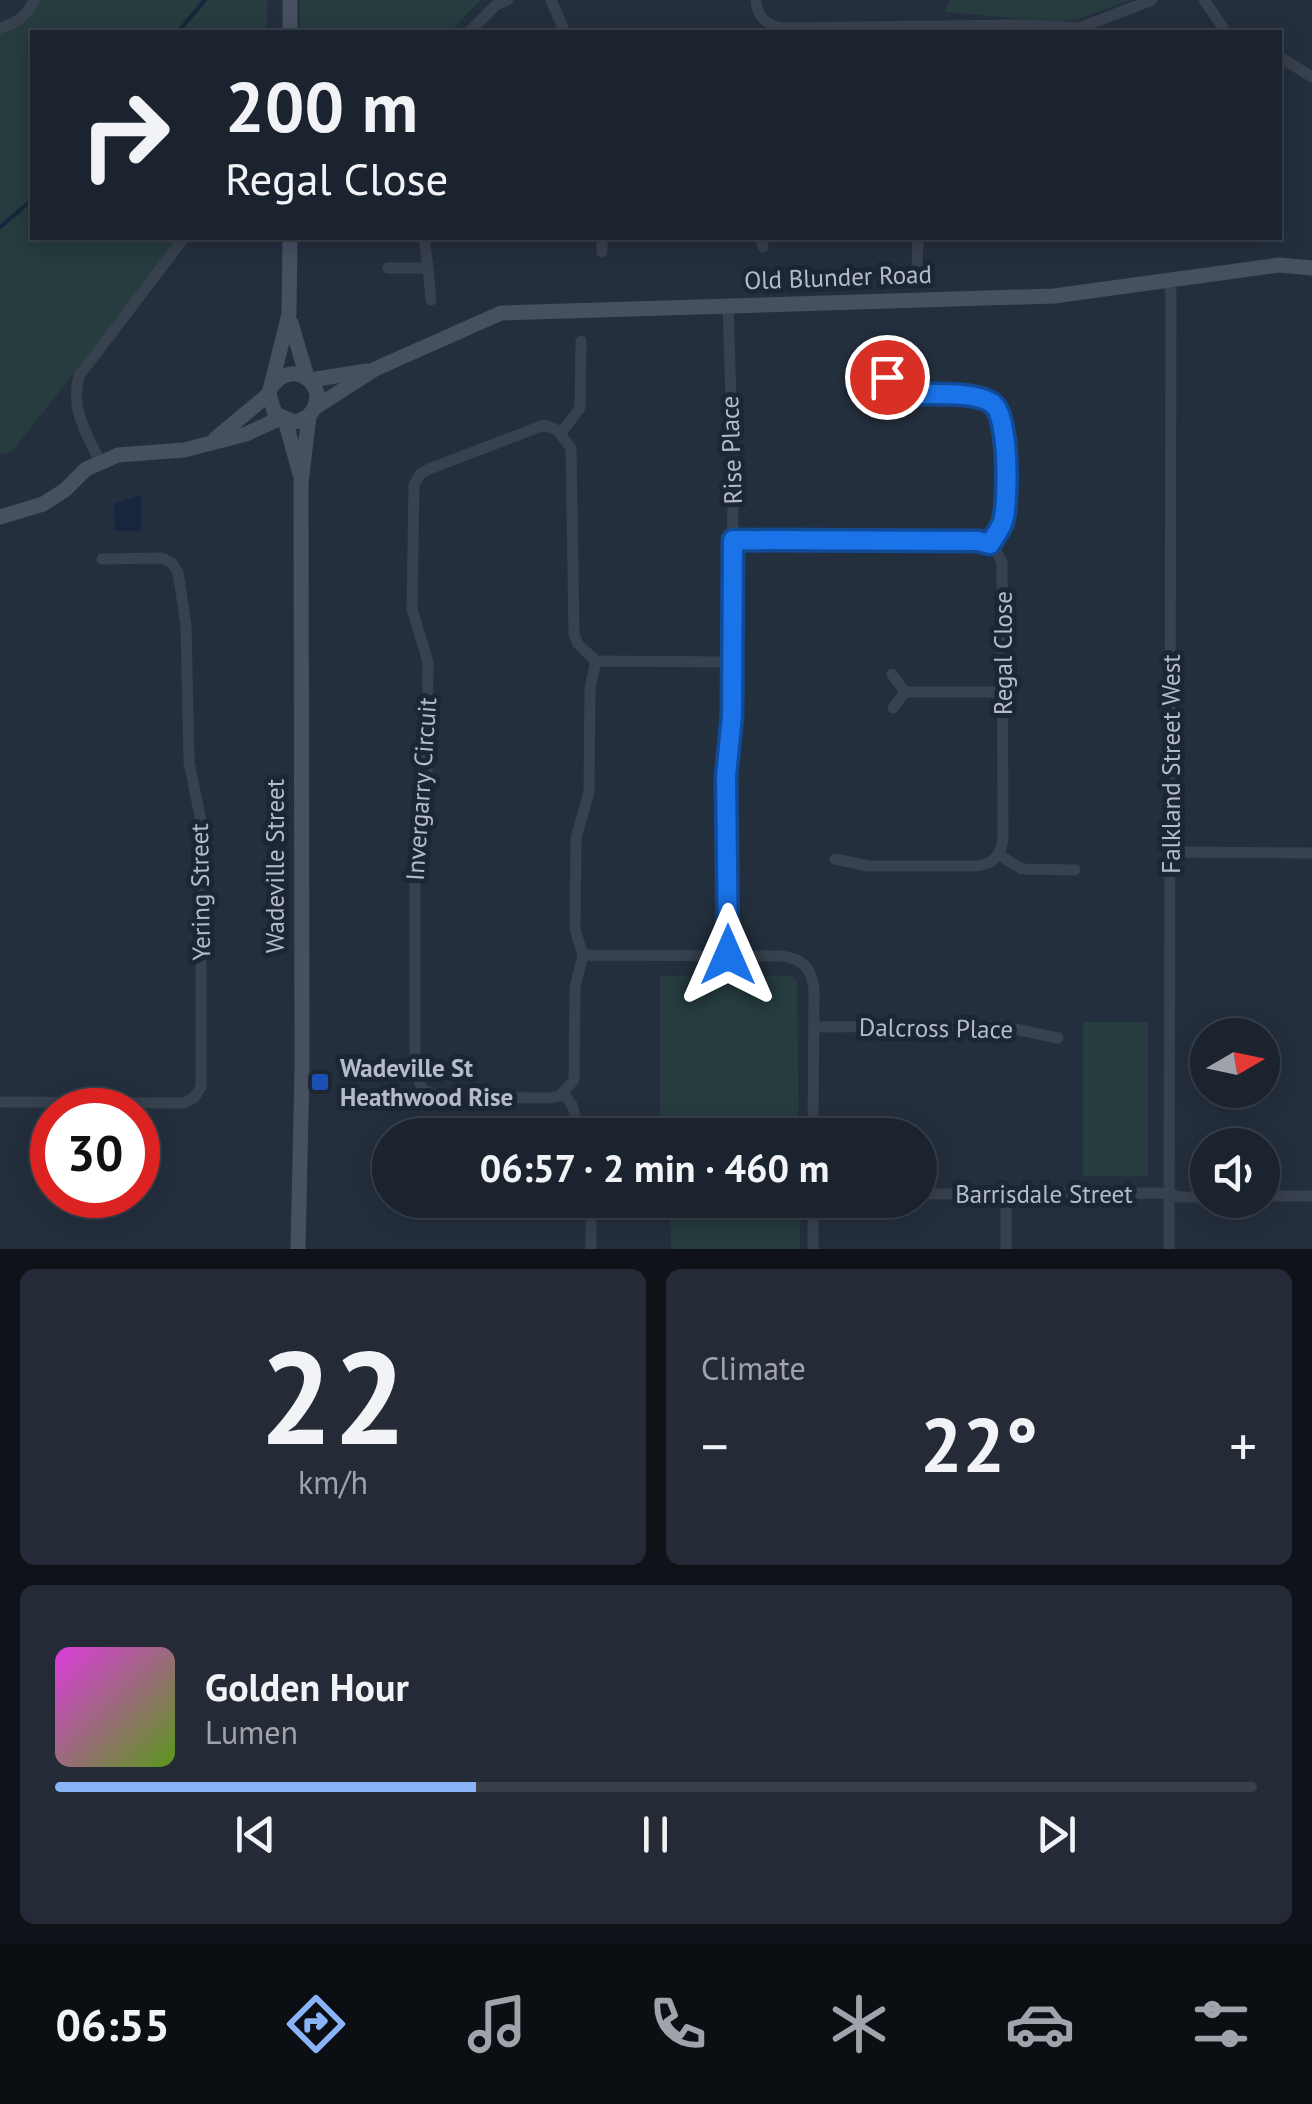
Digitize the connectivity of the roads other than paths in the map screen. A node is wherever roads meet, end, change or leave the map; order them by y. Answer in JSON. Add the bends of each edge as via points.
{"nodes":[{"id":1,"x":34,"y":0,"type":"edge"},
{"id":2,"x":290,"y":0,"type":"edge"},
{"id":3,"x":508,"y":0,"type":"edge"},
{"id":4,"x":551,"y":0,"type":"edge"},
{"id":5,"x":756,"y":0,"type":"edge"},
{"id":6,"x":1152,"y":0,"type":"edge"},
{"id":7,"x":1204,"y":0,"type":"edge"},
{"id":8,"x":0,"y":28,"type":"edge"},
{"id":9,"x":1103,"y":28,"type":"edge"},
{"id":10,"x":768,"y":29,"type":"edge"},
{"id":11,"x":923,"y":29,"type":"edge"},
{"id":12,"x":290,"y":30,"type":"edge"},
{"id":13,"x":471,"y":30,"type":"edge"},
{"id":14,"x":564,"y":30,"type":"edge"},
{"id":15,"x":1225,"y":30,"type":"edge"},
{"id":16,"x":1282,"y":58,"type":"edge"},
{"id":17,"x":1312,"y":76,"type":"edge"},
{"id":18,"x":182,"y":240,"type":"edge"},
{"id":19,"x":290,"y":240,"type":"edge"},
{"id":20,"x":424,"y":240,"type":"edge"},
{"id":21,"x":602,"y":240,"type":"edge"},
{"id":22,"x":918,"y":240,"type":"edge"},
{"id":23,"x":602,"y":252,"type":"dead end"},
{"id":24,"x":388,"y":268,"type":"dead end"},
{"id":25,"x":428,"y":268,"type":"junction"},
{"id":26,"x":918,"y":268,"type":"dead end"},
{"id":27,"x":1312,"y":268,"type":"edge"},
{"id":28,"x":1168,"y":280,"type":"junction"},
{"id":29,"x":431,"y":300,"type":"dead end"},
{"id":30,"x":728,"y":305,"type":"junction"},
{"id":31,"x":289,"y":314,"type":"junction"},
{"id":32,"x":581,"y":340,"type":"dead end"},
{"id":33,"x":375,"y":369,"type":"junction"},
{"id":34,"x":887,"y":377,"type":"dead end"},
{"id":35,"x":309,"y":378,"type":"junction"},
{"id":36,"x":270,"y":390,"type":"junction"},
{"id":37,"x":902,"y":394,"type":"junction"},
{"id":38,"x":312,"y":412,"type":"junction"},
{"id":39,"x":886,"y":412,"type":"dead end"},
{"id":40,"x":283,"y":419,"type":"junction"},
{"id":41,"x":560,"y":433,"type":"junction"},
{"id":42,"x":213,"y":441,"type":"junction"},
{"id":43,"x":100,"y":462,"type":"junction"},
{"id":44,"x":302,"y":483,"type":"junction"},
{"id":45,"x":0,"y":517,"type":"edge"},
{"id":46,"x":733,"y":540,"type":"junction"},
{"id":47,"x":990,"y":544,"type":"junction"},
{"id":48,"x":102,"y":559,"type":"dead end"},
{"id":49,"x":596,"y":661,"type":"junction"},
{"id":50,"x":732,"y":662,"type":"junction"},
{"id":51,"x":892,"y":674,"type":"dead end"},
{"id":52,"x":905,"y":692,"type":"junction"},
{"id":53,"x":1003,"y":692,"type":"junction"},
{"id":54,"x":892,"y":708,"type":"dead end"},
{"id":55,"x":1170,"y":852,"type":"junction"},
{"id":56,"x":1312,"y":853,"type":"edge"},
{"id":57,"x":999,"y":855,"type":"junction"},
{"id":58,"x":834,"y":859,"type":"dead end"},
{"id":59,"x":1075,"y":870,"type":"dead end"},
{"id":60,"x":582,"y":955,"type":"junction"},
{"id":61,"x":728,"y":955,"type":"junction"},
{"id":62,"x":814,"y":1027,"type":"junction"},
{"id":63,"x":1058,"y":1038,"type":"dead end"},
{"id":64,"x":564,"y":1093,"type":"junction"},
{"id":65,"x":0,"y":1102,"type":"edge"},
{"id":66,"x":576,"y":1118,"type":"edge"},
{"id":67,"x":813,"y":1118,"type":"edge"},
{"id":68,"x":937,"y":1194,"type":"edge"},
{"id":69,"x":1006,"y":1194,"type":"junction"},
{"id":70,"x":1169,"y":1194,"type":"junction"},
{"id":71,"x":1280,"y":1196,"type":"edge"},
{"id":72,"x":1312,"y":1196,"type":"edge"},
{"id":73,"x":1190,"y":1197,"type":"edge"},
{"id":74,"x":591,"y":1218,"type":"edge"},
{"id":75,"x":813,"y":1218,"type":"edge"},
{"id":76,"x":298,"y":1249,"type":"edge"},
{"id":77,"x":591,"y":1249,"type":"edge"},
{"id":78,"x":813,"y":1249,"type":"edge"},
{"id":79,"x":1006,"y":1249,"type":"edge"},
{"id":80,"x":1169,"y":1249,"type":"edge"}],
"edges":[{"from":1,"to":8,"type":"street","via":[[17,22]]},
{"from":2,"to":12,"type":"main road"},
{"from":3,"to":13,"type":"street"},
{"from":4,"to":14,"type":"street"},
{"from":5,"to":10,"type":"street"},
{"from":6,"to":9,"type":"street"},
{"from":7,"to":15,"type":"street"},
{"from":9,"to":11,"type":"street"},
{"from":10,"to":11,"type":"street"},
{"from":16,"to":17,"type":"street"},
{"from":18,"to":43,"type":"street","via":[[79,376],[77,412]]},
{"from":19,"to":31,"type":"main road"},
{"from":20,"to":25,"type":"street"},
{"from":21,"to":23,"type":"street"},
{"from":22,"to":26,"type":"street"},
{"from":24,"to":25,"type":"street"},
{"from":25,"to":29,"type":"street"},
{"from":27,"to":28,"type":"main road","name":"Old Blunder Road","via":[[1279,265]]},
{"from":28,"to":30,"type":"main road","name":"Old Blunder Road","via":[[1054,296]]},
{"from":28,"to":55,"type":"street","name":"Falkland Street West"},
{"from":30,"to":33,"type":"main road","name":"Old Blunder Road","via":[[501,313]]},
{"from":30,"to":46,"type":"street","name":"Rise Place"},
{"from":31,"to":35,"type":"main road"},
{"from":31,"to":36,"type":"main road"},
{"from":32,"to":41,"type":"street","via":[[580,408]]},
{"from":33,"to":35,"type":"main road","name":"Old Blunder Road"},
{"from":33,"to":38,"type":"main road","name":"Old Blunder Road"},
{"from":34,"to":37,"type":"street"},
{"from":35,"to":36,"type":"main road","via":[[283,375]]},
{"from":35,"to":38,"type":"main road","via":[[318,394]]},
{"from":36,"to":40,"type":"main road","via":[[271,408]]},
{"from":36,"to":42,"type":"main road"},
{"from":37,"to":39,"type":"street"},
{"from":37,"to":47,"type":"street","via":[[972,396],[998,409],[1004,518]]},
{"from":38,"to":40,"type":"main road","via":[[302,420]]},
{"from":38,"to":44,"type":"main road","name":"Wadeville Street"},
{"from":40,"to":42,"type":"main road"},
{"from":40,"to":44,"type":"main road","name":"Wadeville Street"},
{"from":41,"to":49,"type":"street","via":[[572,460],[574,634]]},
{"from":41,"to":64,"type":"street","name":"Invergarry Circuit","via":[[532,427],[420,474],[413,493],[412,609],[428,662],[426,790],[415,839],[414,1073],[424,1090],[440,1098]]},
{"from":42,"to":43,"type":"main road"},
{"from":43,"to":45,"type":"main road","via":[[42,504]]},
{"from":44,"to":76,"type":"main road","name":"Wadeville Street"},
{"from":46,"to":47,"type":"street"},
{"from":46,"to":50,"type":"street","name":"Rise Place"},
{"from":47,"to":53,"type":"street","name":"Regal Close","via":[[1002,562]]},
{"from":48,"to":65,"type":"street","name":"Yering Street","via":[[162,558],[178,572],[189,762],[201,821],[201,1087],[183,1103]]},
{"from":49,"to":50,"type":"street"},
{"from":49,"to":60,"type":"street","via":[[589,792],[576,838],[575,929]]},
{"from":50,"to":61,"type":"street","name":"Rise Place"},
{"from":51,"to":52,"type":"street"},
{"from":52,"to":53,"type":"street"},
{"from":52,"to":54,"type":"street"},
{"from":53,"to":57,"type":"street","name":"Regal Close"},
{"from":55,"to":56,"type":"street"},
{"from":55,"to":70,"type":"street","name":"Falkland Street West"},
{"from":57,"to":58,"type":"street","via":[[974,866],[868,866]]},
{"from":57,"to":59,"type":"street","via":[[1022,869]]},
{"from":60,"to":61,"type":"street"},
{"from":60,"to":64,"type":"street","via":[[574,1080]]},
{"from":61,"to":62,"type":"street","via":[[782,956],[804,964],[812,974]]},
{"from":62,"to":63,"type":"street","name":"Dalcross Place","via":[[1001,1026]]},
{"from":62,"to":67,"type":"street"},
{"from":64,"to":66,"type":"street"},
{"from":68,"to":69,"type":"street","name":"Barrisdale Street"},
{"from":69,"to":70,"type":"street","name":"Barrisdale Street"},
{"from":69,"to":79,"type":"street"},
{"from":70,"to":73,"type":"street","name":"Barrisdale Street"},
{"from":70,"to":80,"type":"street","name":"Falkland Street West"},
{"from":71,"to":72,"type":"street"},
{"from":74,"to":77,"type":"street"},
{"from":75,"to":78,"type":"street"}]}
